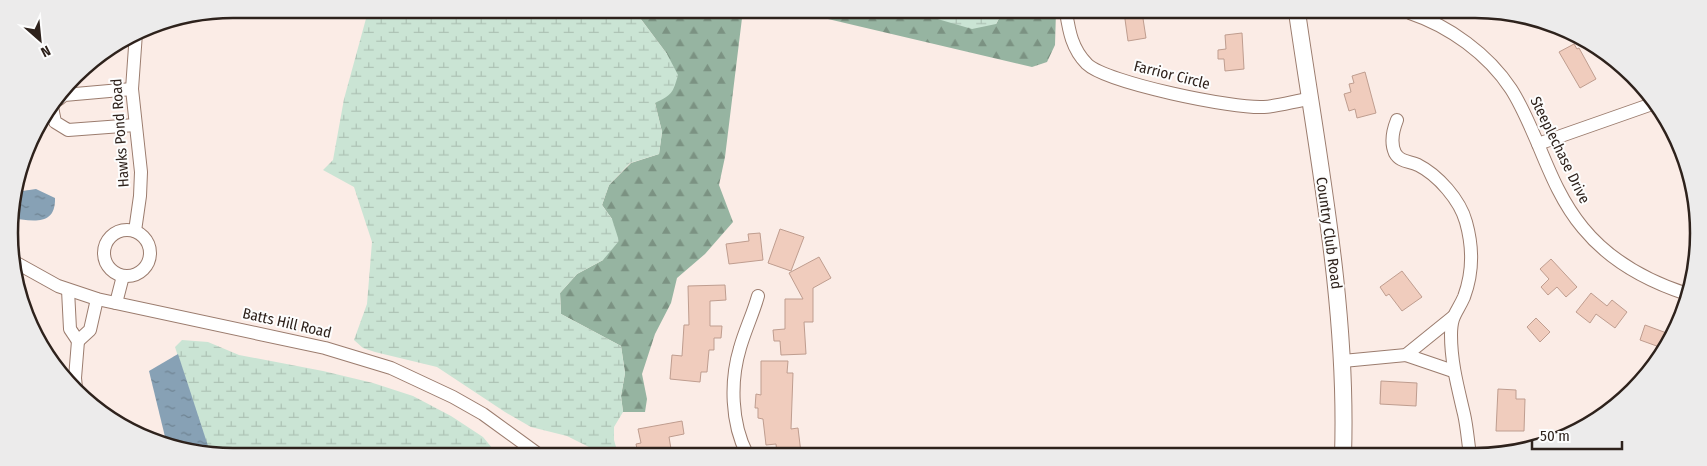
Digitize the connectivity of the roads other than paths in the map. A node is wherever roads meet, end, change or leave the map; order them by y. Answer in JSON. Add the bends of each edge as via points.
{"nodes":[{"id":1,"x":1067,"y":18,"type":"edge"},
{"id":2,"x":1299,"y":18,"type":"edge"},
{"id":3,"x":1424,"y":18,"type":"edge"},
{"id":4,"x":135,"y":41,"type":"edge"},
{"id":5,"x":132,"y":88,"type":"junction"},
{"id":6,"x":68,"y":95,"type":"edge"},
{"id":7,"x":1309,"y":98,"type":"junction"},
{"id":8,"x":1648,"y":106,"type":"edge"},
{"id":9,"x":53,"y":114,"type":"edge"},
{"id":10,"x":1398,"y":120,"type":"dead end"},
{"id":11,"x":135,"y":125,"type":"junction"},
{"id":12,"x":1538,"y":144,"type":"junction"},
{"id":13,"x":134,"y":231,"type":"junction"},
{"id":14,"x":20,"y":264,"type":"edge"},
{"id":15,"x":123,"y":276,"type":"junction"},
{"id":16,"x":68,"y":290,"type":"junction"},
{"id":17,"x":1681,"y":292,"type":"edge"},
{"id":18,"x":758,"y":296,"type":"dead end"},
{"id":19,"x":97,"y":299,"type":"junction"},
{"id":20,"x":116,"y":303,"type":"junction"},
{"id":21,"x":1453,"y":317,"type":"junction"},
{"id":22,"x":78,"y":342,"type":"junction"},
{"id":23,"x":1406,"y":354,"type":"junction"},
{"id":24,"x":1343,"y":361,"type":"junction"},
{"id":25,"x":1453,"y":372,"type":"junction"},
{"id":26,"x":75,"y":379,"type":"edge"},
{"id":27,"x":530,"y":448,"type":"edge"},
{"id":28,"x":745,"y":448,"type":"edge"},
{"id":29,"x":1343,"y":448,"type":"edge"},
{"id":30,"x":1469,"y":448,"type":"edge"}],
"edges":[{"from":1,"to":7,"type":"street","name":"Farrior Circle","via":[[1080,57],[1103,74],[1232,105],[1264,107]]},
{"from":2,"to":7,"type":"street","name":"Country Club Road"},
{"from":3,"to":12,"type":"street","name":"Steeplechase Drive","via":[[1481,54],[1497,71],[1511,90]]},
{"from":4,"to":5,"type":"street","name":"Hawks Pond Road"},
{"from":5,"to":6,"type":"street"},
{"from":5,"to":11,"type":"street","name":"Hawks Pond Road"},
{"from":7,"to":24,"type":"street","name":"Country Club Road","via":[[1337,295]]},
{"from":8,"to":12,"type":"street"},
{"from":9,"to":11,"type":"street","via":[[54,122],[68,130]]},
{"from":10,"to":21,"type":"street","via":[[1392,142],[1395,152],[1401,160],[1433,176],[1459,206],[1466,221],[1470,277]]},
{"from":11,"to":13,"type":"street","name":"Hawks Pond Road","via":[[140,196]]},
{"from":12,"to":17,"type":"street","name":"Steeplechase Drive","via":[[1560,193],[1588,233],[1631,270]]},
{"from":13,"to":15,"type":"street","via":[[147,240],[150,255],[144,269]]},
{"from":13,"to":15,"type":"street","via":[[120,231],[104,247],[106,262]]},
{"from":14,"to":16,"type":"street","name":"Batts Hill Road"},
{"from":15,"to":20,"type":"street"},
{"from":16,"to":19,"type":"street","name":"Batts Hill Road"},
{"from":16,"to":22,"type":"street","via":[[70,329]]},
{"from":18,"to":28,"type":"street","via":[[740,347],[734,381],[737,424]]},
{"from":19,"to":20,"type":"street","name":"Batts Hill Road"},
{"from":19,"to":22,"type":"street","via":[[90,330]]},
{"from":20,"to":27,"type":"street","name":"Batts Hill Road","via":[[325,348],[391,368],[453,397]]},
{"from":21,"to":23,"type":"street"},
{"from":21,"to":25,"type":"street"},
{"from":22,"to":26,"type":"street"},
{"from":23,"to":24,"type":"street"},
{"from":23,"to":25,"type":"street"},
{"from":24,"to":29,"type":"street","name":"Country Club Road"},
{"from":25,"to":30,"type":"street"}]}
